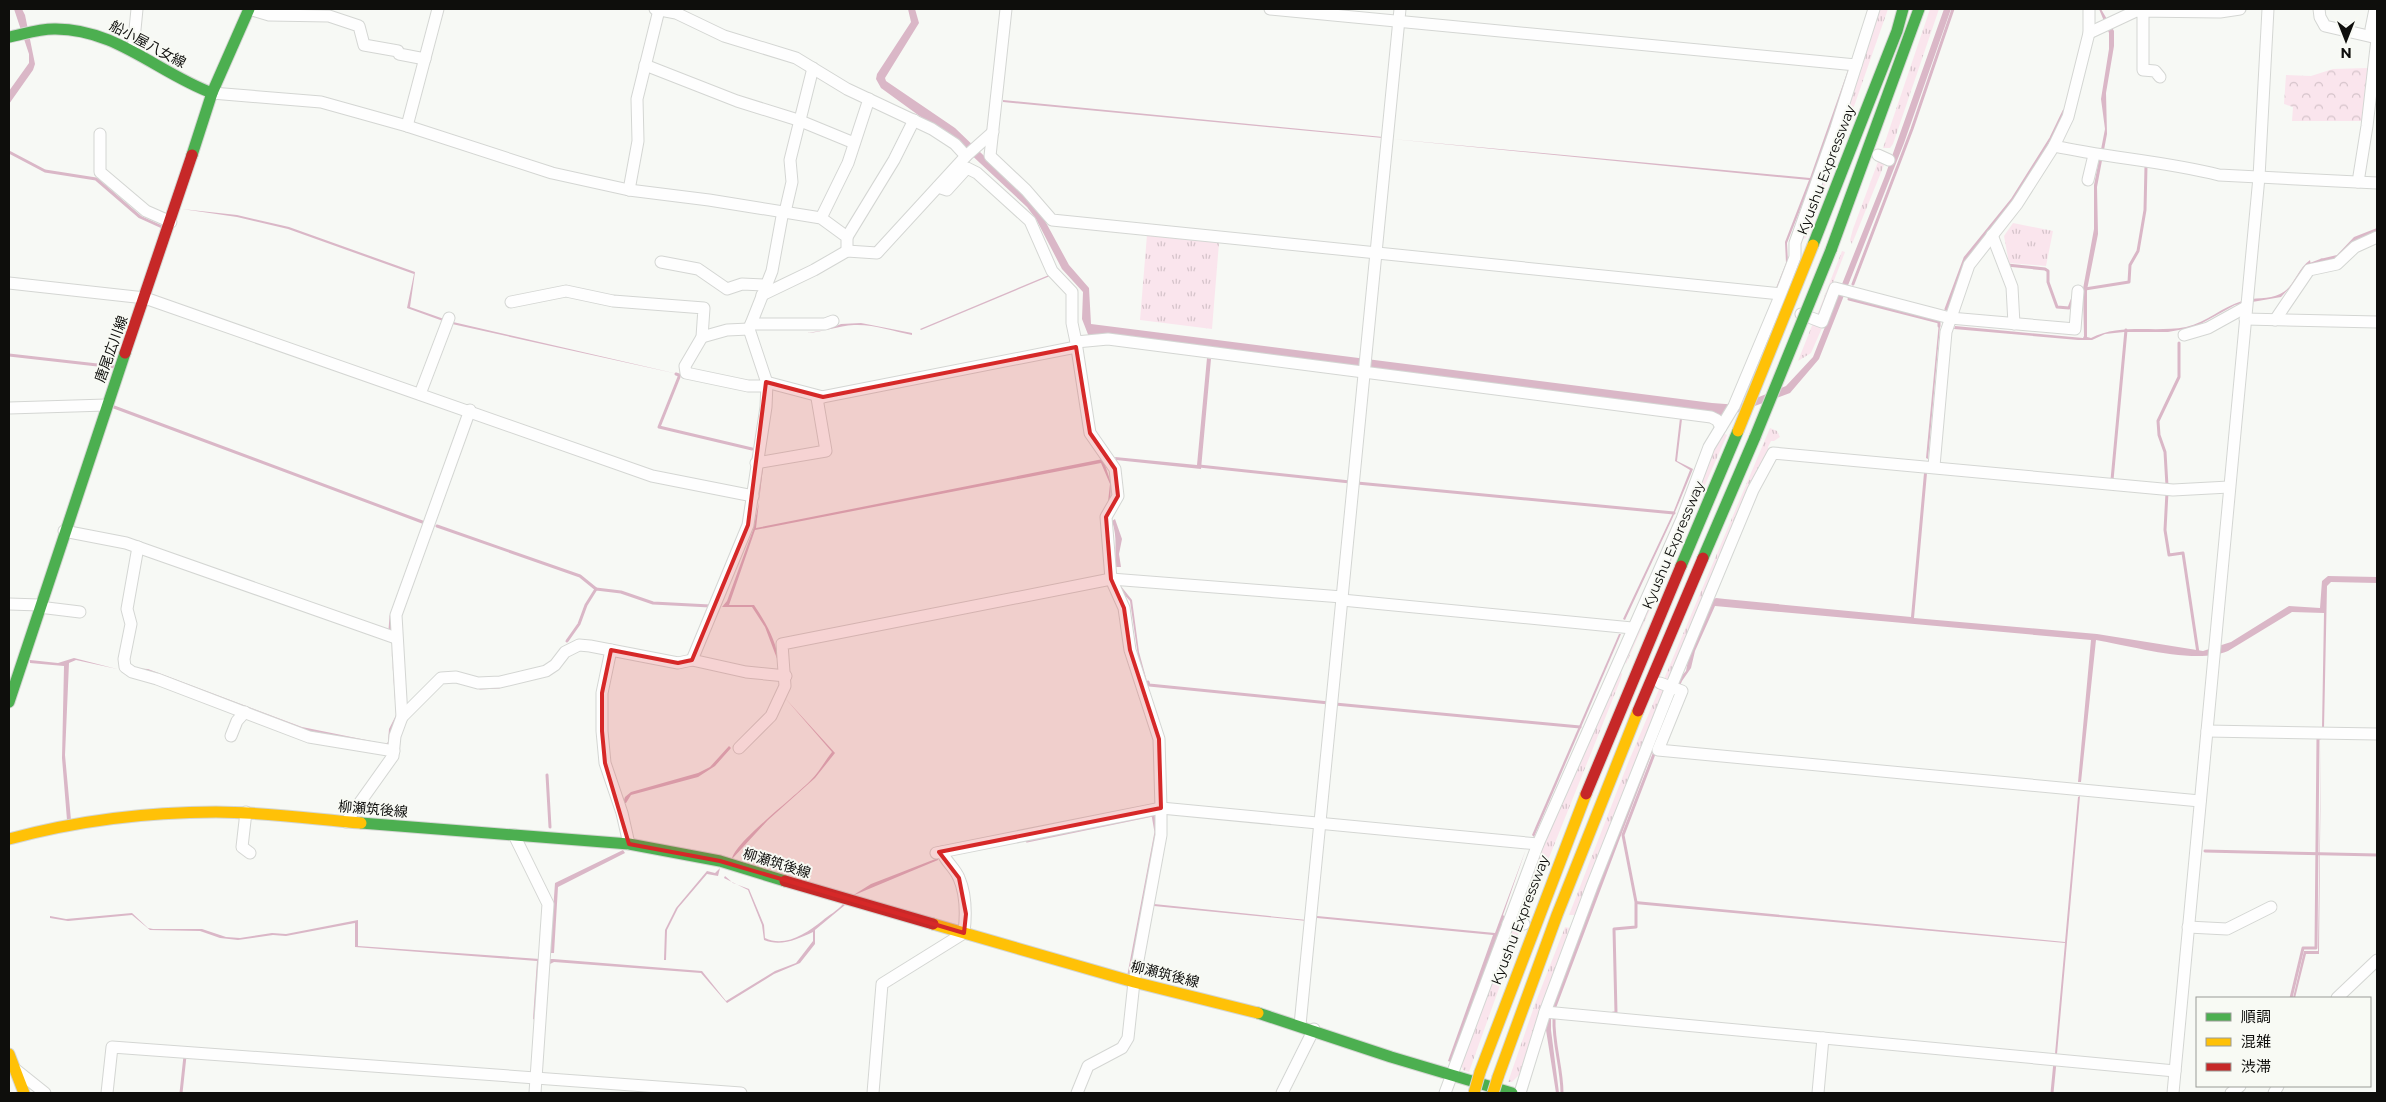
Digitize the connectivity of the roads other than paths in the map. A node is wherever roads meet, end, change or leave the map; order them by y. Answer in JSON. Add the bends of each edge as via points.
{"nodes":[{"id":1,"x":137,"y":9,"type":"edge"},
{"id":2,"x":249,"y":9,"type":"edge"},
{"id":3,"x":438,"y":9,"type":"edge"},
{"id":4,"x":657,"y":9,"type":"edge"},
{"id":5,"x":1006,"y":9,"type":"edge"},
{"id":6,"x":1270,"y":9,"type":"edge"},
{"id":7,"x":1400,"y":9,"type":"edge"},
{"id":8,"x":1874,"y":9,"type":"edge"},
{"id":9,"x":1903,"y":9,"type":"edge"},
{"id":10,"x":1919,"y":9,"type":"edge"},
{"id":11,"x":2089,"y":9,"type":"edge"},
{"id":12,"x":2240,"y":9,"type":"edge"},
{"id":13,"x":2268,"y":9,"type":"edge"},
{"id":14,"x":2320,"y":9,"type":"edge"},
{"id":15,"x":2375,"y":9,"type":"edge"},
{"id":16,"x":2143,"y":10,"type":"junction"},
{"id":17,"x":1398,"y":21,"type":"junction"},
{"id":18,"x":2089,"y":33,"type":"junction"},
{"id":19,"x":20,"y":34,"type":"edge"},
{"id":20,"x":2375,"y":37,"type":"edge"},
{"id":21,"x":133,"y":50,"type":"junction"},
{"id":22,"x":425,"y":59,"type":"junction"},
{"id":23,"x":645,"y":65,"type":"junction"},
{"id":24,"x":1856,"y":65,"type":"junction"},
{"id":25,"x":813,"y":68,"type":"junction"},
{"id":26,"x":2160,"y":77,"type":"dead end"},
{"id":27,"x":212,"y":93,"type":"junction"},
{"id":28,"x":869,"y":99,"type":"junction"},
{"id":29,"x":798,"y":120,"type":"junction"},
{"id":30,"x":914,"y":120,"type":"junction"},
{"id":31,"x":407,"y":126,"type":"junction"},
{"id":32,"x":993,"y":132,"type":"junction"},
{"id":33,"x":100,"y":134,"type":"dead end"},
{"id":34,"x":854,"y":144,"type":"junction"},
{"id":35,"x":2054,"y":146,"type":"junction"},
{"id":36,"x":2094,"y":155,"type":"junction"},
{"id":37,"x":966,"y":156,"type":"junction"},
{"id":38,"x":2259,"y":177,"type":"junction"},
{"id":39,"x":2088,"y":180,"type":"dead end"},
{"id":40,"x":2358,"y":182,"type":"junction"},
{"id":41,"x":2377,"y":183,"type":"edge"},
{"id":42,"x":938,"y":186,"type":"junction"},
{"id":43,"x":629,"y":190,"type":"junction"},
{"id":44,"x":784,"y":212,"type":"junction"},
{"id":45,"x":821,"y":218,"type":"junction"},
{"id":46,"x":171,"y":222,"type":"junction"},
{"id":47,"x":1992,"y":235,"type":"junction"},
{"id":48,"x":846,"y":237,"type":"junction"},
{"id":49,"x":2377,"y":237,"type":"edge"},
{"id":50,"x":846,"y":251,"type":"junction"},
{"id":51,"x":1376,"y":254,"type":"junction"},
{"id":52,"x":661,"y":262,"type":"dead end"},
{"id":53,"x":9,"y":283,"type":"edge"},
{"id":54,"x":764,"y":290,"type":"junction"},
{"id":55,"x":2078,"y":291,"type":"dead end"},
{"id":56,"x":145,"y":298,"type":"junction"},
{"id":57,"x":1779,"y":299,"type":"junction"},
{"id":58,"x":511,"y":302,"type":"dead end"},
{"id":59,"x":2246,"y":307,"type":"junction"},
{"id":60,"x":449,"y":318,"type":"dead end"},
{"id":61,"x":1950,"y":318,"type":"junction"},
{"id":62,"x":2245,"y":319,"type":"junction"},
{"id":63,"x":2275,"y":320,"type":"junction"},
{"id":64,"x":833,"y":321,"type":"dead end"},
{"id":65,"x":2377,"y":322,"type":"edge"},
{"id":66,"x":2014,"y":324,"type":"junction"},
{"id":67,"x":750,"y":326,"type":"junction"},
{"id":68,"x":2184,"y":335,"type":"dead end"},
{"id":69,"x":702,"y":337,"type":"junction"},
{"id":70,"x":1076,"y":344,"type":"junction"},
{"id":71,"x":1365,"y":373,"type":"junction"},
{"id":72,"x":766,"y":383,"type":"junction"},
{"id":73,"x":420,"y":394,"type":"junction"},
{"id":74,"x":823,"y":397,"type":"junction"},
{"id":75,"x":106,"y":405,"type":"junction"},
{"id":76,"x":9,"y":408,"type":"edge"},
{"id":77,"x":470,"y":410,"type":"junction"},
{"id":78,"x":1721,"y":428,"type":"junction"},
{"id":79,"x":756,"y":463,"type":"junction"},
{"id":80,"x":1934,"y":466,"type":"junction"},
{"id":81,"x":2229,"y":487,"type":"junction"},
{"id":82,"x":753,"y":496,"type":"junction"},
{"id":83,"x":64,"y":531,"type":"junction"},
{"id":84,"x":138,"y":547,"type":"junction"},
{"id":85,"x":1110,"y":579,"type":"junction"},
{"id":86,"x":1342,"y":599,"type":"junction"},
{"id":87,"x":9,"y":604,"type":"edge"},
{"id":88,"x":40,"y":606,"type":"junction"},
{"id":89,"x":80,"y":612,"type":"dead end"},
{"id":90,"x":1632,"y":628,"type":"junction"},
{"id":91,"x":396,"y":638,"type":"junction"},
{"id":92,"x":611,"y":650,"type":"junction"},
{"id":93,"x":692,"y":660,"type":"junction"},
{"id":94,"x":1616,"y":665,"type":"junction"},
{"id":95,"x":1628,"y":670,"type":"dead end"},
{"id":96,"x":786,"y":676,"type":"junction"},
{"id":97,"x":1666,"y":685,"type":"junction"},
{"id":98,"x":9,"y":702,"type":"edge"},
{"id":99,"x":245,"y":712,"type":"junction"},
{"id":100,"x":402,"y":717,"type":"junction"},
{"id":101,"x":2207,"y":731,"type":"junction"},
{"id":102,"x":2377,"y":734,"type":"edge"},
{"id":103,"x":231,"y":736,"type":"dead end"},
{"id":104,"x":738,"y":747,"type":"dead end"},
{"id":105,"x":394,"y":751,"type":"junction"},
{"id":106,"x":2200,"y":801,"type":"junction"},
{"id":107,"x":1161,"y":808,"type":"junction"},
{"id":108,"x":246,"y":812,"type":"junction"},
{"id":109,"x":346,"y":822,"type":"junction"},
{"id":110,"x":1320,"y":822,"type":"junction"},
{"id":111,"x":514,"y":835,"type":"junction"},
{"id":112,"x":9,"y":839,"type":"edge"},
{"id":113,"x":629,"y":844,"type":"junction"},
{"id":114,"x":1538,"y":844,"type":"junction"},
{"id":115,"x":250,"y":853,"type":"dead end"},
{"id":116,"x":2271,"y":907,"type":"dead end"},
{"id":117,"x":1508,"y":924,"type":"junction"},
{"id":118,"x":1524,"y":924,"type":"dead end"},
{"id":119,"x":1565,"y":926,"type":"dead end"},
{"id":120,"x":1577,"y":926,"type":"junction"},
{"id":121,"x":2188,"y":927,"type":"junction"},
{"id":122,"x":964,"y":933,"type":"junction"},
{"id":123,"x":2377,"y":960,"type":"edge"},
{"id":124,"x":1134,"y":982,"type":"junction"},
{"id":125,"x":2338,"y":997,"type":"edge"},
{"id":126,"x":1550,"y":1012,"type":"junction"},
{"id":127,"x":1300,"y":1025,"type":"junction"},
{"id":128,"x":1314,"y":1029,"type":"junction"},
{"id":129,"x":1823,"y":1038,"type":"junction"},
{"id":130,"x":9,"y":1054,"type":"edge"},
{"id":131,"x":15,"y":1069,"type":"junction"},
{"id":132,"x":2176,"y":1072,"type":"junction"},
{"id":133,"x":1451,"y":1075,"type":"junction"},
{"id":134,"x":537,"y":1078,"type":"junction"},
{"id":135,"x":24,"y":1093,"type":"edge"},
{"id":136,"x":45,"y":1093,"type":"edge"},
{"id":137,"x":107,"y":1093,"type":"edge"},
{"id":138,"x":536,"y":1093,"type":"edge"},
{"id":139,"x":741,"y":1093,"type":"edge"},
{"id":140,"x":873,"y":1093,"type":"edge"},
{"id":141,"x":1077,"y":1093,"type":"edge"},
{"id":142,"x":1282,"y":1093,"type":"edge"},
{"id":143,"x":1445,"y":1093,"type":"edge"},
{"id":144,"x":1474,"y":1093,"type":"edge"},
{"id":145,"x":1492,"y":1093,"type":"edge"},
{"id":146,"x":1512,"y":1093,"type":"edge"},
{"id":147,"x":1520,"y":1093,"type":"edge"},
{"id":148,"x":1818,"y":1093,"type":"edge"},
{"id":149,"x":2173,"y":1093,"type":"edge"}],
"edges":[{"from":1,"to":21,"type":"street"},
{"from":2,"to":22,"type":"street","via":[[269,15],[329,16],[359,26],[364,45]]},
{"from":2,"to":27,"type":"main road","name":"唐尾広川線"},
{"from":3,"to":22,"type":"street"},
{"from":4,"to":23,"type":"street"},
{"from":4,"to":25,"type":"street","via":[[676,13],[724,36],[796,58]]},
{"from":5,"to":32,"type":"street"},
{"from":6,"to":17,"type":"street"},
{"from":7,"to":17,"type":"street"},
{"from":8,"to":24,"type":"street"},
{"from":9,"to":144,"type":"main road","name":"Kyushu Expressway","bridge":true,"via":[[1813,245],[1563,850]]},
{"from":10,"to":145,"type":"main road","bridge":true,"via":[[1831,250],[1755,438],[1658,660],[1532,978]]},
{"from":11,"to":18,"type":"street"},
{"from":12,"to":16,"type":"street","via":[[2220,12]]},
{"from":13,"to":38,"type":"street"},
{"from":14,"to":20,"type":"street","via":[[2320,18],[2325,26]]},
{"from":15,"to":20,"type":"street"},
{"from":16,"to":18,"type":"street"},
{"from":16,"to":26,"type":"street","via":[[2143,70],[2155,71]]},
{"from":17,"to":24,"type":"street"},
{"from":17,"to":51,"type":"street"},
{"from":18,"to":35,"type":"street","via":[[2068,117]]},
{"from":19,"to":21,"type":"main road","name":"船小屋八女線","via":[[40,29],[71,30],[96,34]]},
{"from":20,"to":40,"type":"street"},
{"from":21,"to":27,"type":"main road","name":"船小屋八女線","via":[[196,88]]},
{"from":22,"to":31,"type":"street"},
{"from":23,"to":29,"type":"street","via":[[737,101]]},
{"from":23,"to":43,"type":"street","via":[[637,99],[638,141]]},
{"from":24,"to":57,"type":"street","via":[[1838,137],[1794,243],[1794,257]]},
{"from":25,"to":28,"type":"street"},
{"from":25,"to":29,"type":"street"},
{"from":27,"to":31,"type":"street","via":[[321,102]]},
{"from":27,"to":46,"type":"main road","name":"唐尾広川線"},
{"from":28,"to":30,"type":"street"},
{"from":28,"to":34,"type":"street"},
{"from":29,"to":34,"type":"street"},
{"from":29,"to":44,"type":"street","via":[[790,160],[792,182]]},
{"from":30,"to":37,"type":"street","via":[[955,144]]},
{"from":30,"to":48,"type":"street","via":[[894,160]]},
{"from":31,"to":43,"type":"street","via":[[552,173]]},
{"from":32,"to":37,"type":"street"},
{"from":32,"to":51,"type":"street","via":[[990,156],[1052,220]]},
{"from":33,"to":46,"type":"street","via":[[100,172],[146,211]]},
{"from":34,"to":45,"type":"street"},
{"from":35,"to":36,"type":"street"},
{"from":35,"to":47,"type":"street"},
{"from":36,"to":38,"type":"street","via":[[2195,168],[2219,175]]},
{"from":36,"to":39,"type":"street"},
{"from":37,"to":42,"type":"street"},
{"from":38,"to":40,"type":"street"},
{"from":38,"to":59,"type":"street"},
{"from":40,"to":41,"type":"street"},
{"from":42,"to":50,"type":"street","via":[[877,253]]},
{"from":42,"to":70,"type":"street","via":[[947,190],[967,168],[977,173],[1030,221],[1052,271],[1072,292]]},
{"from":43,"to":44,"type":"street"},
{"from":44,"to":45,"type":"street"},
{"from":44,"to":54,"type":"street","via":[[772,271]]},
{"from":45,"to":48,"type":"street"},
{"from":46,"to":56,"type":"main road","name":"唐尾広川線"},
{"from":47,"to":61,"type":"street","via":[[1969,265]]},
{"from":47,"to":66,"type":"street","via":[[2012,287]]},
{"from":48,"to":50,"type":"street"},
{"from":49,"to":63,"type":"street","via":[[2355,247],[2337,264],[2309,270]]},
{"from":50,"to":54,"type":"street","via":[[814,270]]},
{"from":51,"to":57,"type":"street"},
{"from":51,"to":71,"type":"street"},
{"from":52,"to":54,"type":"street","via":[[698,269],[727,289],[742,284]]},
{"from":53,"to":56,"type":"street"},
{"from":54,"to":67,"type":"street"},
{"from":55,"to":66,"type":"street","via":[[2076,329]]},
{"from":56,"to":73,"type":"street"},
{"from":56,"to":75,"type":"main road","name":"唐尾広川線"},
{"from":57,"to":61,"type":"street","via":[[1822,322],[1835,288]]},
{"from":57,"to":78,"type":"street","via":[[1734,406]]},
{"from":58,"to":69,"type":"street","via":[[566,291],[613,301],[704,308]]},
{"from":59,"to":62,"type":"street"},
{"from":59,"to":68,"type":"street","via":[[2208,328]]},
{"from":60,"to":73,"type":"street"},
{"from":61,"to":66,"type":"street"},
{"from":61,"to":80,"type":"street"},
{"from":62,"to":63,"type":"street"},
{"from":62,"to":81,"type":"street"},
{"from":63,"to":65,"type":"street"},
{"from":64,"to":67,"type":"street","via":[[825,324]]},
{"from":67,"to":69,"type":"street"},
{"from":67,"to":72,"type":"street"},
{"from":69,"to":72,"type":"street","via":[[685,366],[686,372],[748,386]]},
{"from":70,"to":71,"type":"street","via":[[1108,340]]},
{"from":70,"to":74,"type":"street"},
{"from":70,"to":85,"type":"street","via":[[1090,433],[1115,469],[1118,496],[1106,517]]},
{"from":71,"to":78,"type":"street","via":[[1711,416]]},
{"from":71,"to":86,"type":"street"},
{"from":72,"to":74,"type":"street"},
{"from":72,"to":79,"type":"street","via":[[766,406]]},
{"from":73,"to":77,"type":"street"},
{"from":74,"to":79,"type":"street","via":[[817,398],[826,451]]},
{"from":75,"to":76,"type":"street"},
{"from":75,"to":83,"type":"main road","name":"唐尾広川線"},
{"from":77,"to":82,"type":"street","via":[[652,476]]},
{"from":77,"to":91,"type":"street","via":[[396,615]]},
{"from":78,"to":90,"type":"street"},
{"from":79,"to":82,"type":"street"},
{"from":80,"to":81,"type":"street","via":[[2173,490]]},
{"from":80,"to":97,"type":"street","via":[[1773,453],[1753,490]]},
{"from":81,"to":101,"type":"street"},
{"from":82,"to":93,"type":"street","via":[[748,526]]},
{"from":83,"to":84,"type":"street"},
{"from":83,"to":88,"type":"main road","name":"唐尾広川線"},
{"from":84,"to":91,"type":"street"},
{"from":84,"to":99,"type":"street","via":[[127,609],[132,624],[125,668]]},
{"from":85,"to":86,"type":"street"},
{"from":85,"to":96,"type":"street","via":[[782,644]]},
{"from":85,"to":107,"type":"street","via":[[1124,608],[1130,650],[1159,738]]},
{"from":86,"to":90,"type":"street"},
{"from":86,"to":110,"type":"street"},
{"from":87,"to":88,"type":"street"},
{"from":88,"to":89,"type":"street"},
{"from":88,"to":98,"type":"main road","name":"唐尾広川線"},
{"from":90,"to":94,"type":"street"},
{"from":91,"to":100,"type":"street"},
{"from":92,"to":93,"type":"street","via":[[678,663]]},
{"from":92,"to":100,"type":"street","via":[[579,645],[565,652],[546,671],[500,682],[441,678]]},
{"from":92,"to":113,"type":"street","via":[[602,693],[602,731],[605,763]]},
{"from":93,"to":96,"type":"street","via":[[746,672]]},
{"from":94,"to":95,"type":"street"},
{"from":94,"to":114,"type":"street"},
{"from":96,"to":104,"type":"street","via":[[785,686],[771,716]]},
{"from":97,"to":106,"type":"street","via":[[1682,691],[1658,750]]},
{"from":97,"to":120,"type":"street"},
{"from":99,"to":103,"type":"street"},
{"from":99,"to":105,"type":"street","via":[[309,737]]},
{"from":100,"to":105,"type":"street"},
{"from":101,"to":102,"type":"street"},
{"from":101,"to":106,"type":"street"},
{"from":105,"to":109,"type":"street"},
{"from":106,"to":121,"type":"street"},
{"from":107,"to":110,"type":"street"},
{"from":107,"to":122,"type":"street","via":[[939,852],[959,878],[966,914]]},
{"from":107,"to":124,"type":"street","via":[[1161,835]]},
{"from":108,"to":109,"type":"main road","name":"柳瀬筑後線"},
{"from":108,"to":112,"type":"main road","name":"柳瀬筑後線","via":[[135,816],[43,830]]},
{"from":108,"to":115,"type":"street","via":[[242,847]]},
{"from":109,"to":111,"type":"main road","name":"柳瀬筑後線"},
{"from":110,"to":114,"type":"street"},
{"from":110,"to":127,"type":"street"},
{"from":111,"to":113,"type":"main road","name":"柳瀬筑後線"},
{"from":111,"to":134,"type":"street","via":[[548,904]]},
{"from":113,"to":122,"type":"main road","name":"柳瀬筑後線","via":[[720,861]]},
{"from":114,"to":117,"type":"street"},
{"from":116,"to":121,"type":"street","via":[[2227,929]]},
{"from":117,"to":118,"type":"street"},
{"from":117,"to":133,"type":"street"},
{"from":119,"to":120,"type":"street"},
{"from":120,"to":126,"type":"street"},
{"from":121,"to":132,"type":"street"},
{"from":122,"to":124,"type":"main road","name":"柳瀬筑後線"},
{"from":122,"to":140,"type":"street","via":[[882,984]]},
{"from":123,"to":125,"type":"street"},
{"from":124,"to":127,"type":"main road","name":"柳瀬筑後線"},
{"from":124,"to":141,"type":"street","via":[[1128,1038],[1122,1048],[1088,1066]]},
{"from":126,"to":129,"type":"street"},
{"from":126,"to":147,"type":"street"},
{"from":127,"to":128,"type":"main road","name":"柳瀬筑後線"},
{"from":128,"to":133,"type":"main road","name":"柳瀬筑後線"},
{"from":128,"to":142,"type":"street"},
{"from":129,"to":132,"type":"street"},
{"from":129,"to":148,"type":"street"},
{"from":130,"to":131,"type":"main road"},
{"from":131,"to":135,"type":"main road"},
{"from":131,"to":136,"type":"street"},
{"from":132,"to":149,"type":"street"},
{"from":133,"to":143,"type":"street"},
{"from":133,"to":146,"type":"main road","name":"柳瀬筑後線"},
{"from":134,"to":137,"type":"street","via":[[112,1047]]},
{"from":134,"to":138,"type":"street"},
{"from":134,"to":139,"type":"street"}]}
